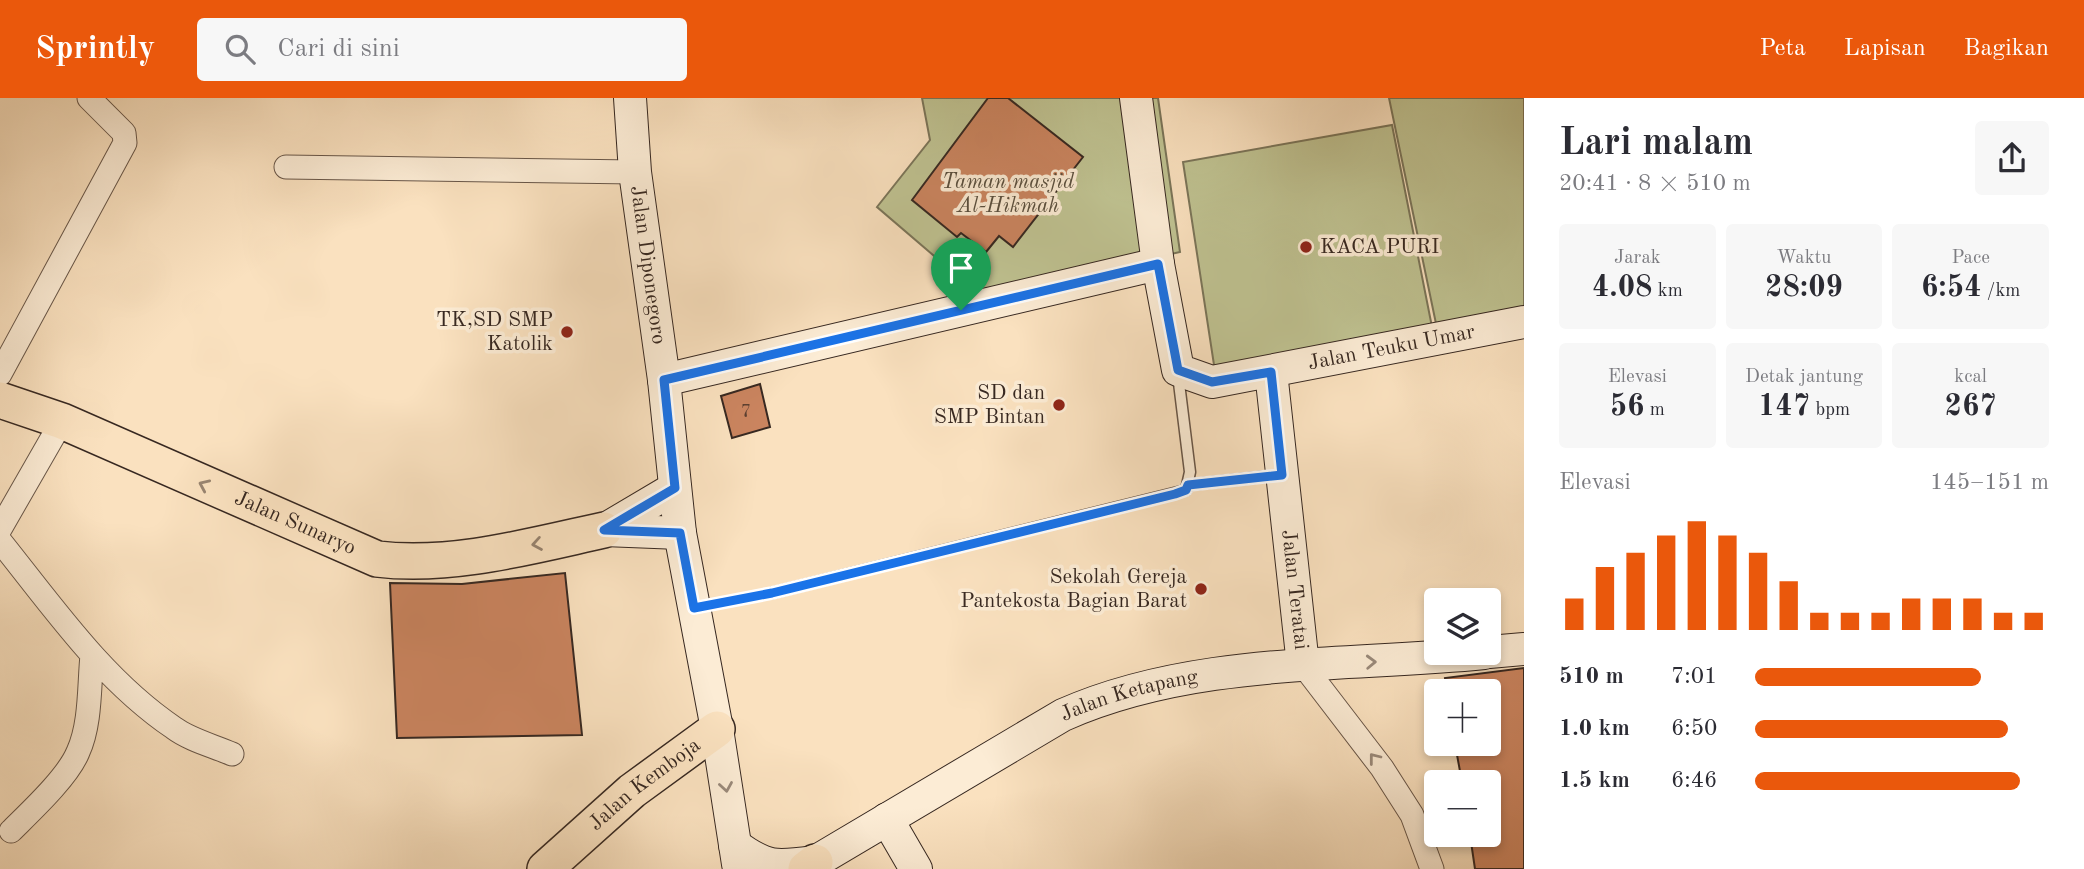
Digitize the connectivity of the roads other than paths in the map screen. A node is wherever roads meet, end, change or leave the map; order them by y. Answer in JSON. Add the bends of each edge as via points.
{"nodes":[{"id":1,"x":89,"y":98,"type":"edge"},
{"id":2,"x":630,"y":98,"type":"edge"},
{"id":3,"x":1136,"y":98,"type":"edge"},
{"id":4,"x":286,"y":167,"type":"dead end"},
{"id":5,"x":635,"y":173,"type":"junction"},
{"id":6,"x":1158,"y":264,"type":"junction"},
{"id":7,"x":1524,"y":322,"type":"edge"},
{"id":8,"x":1178,"y":370,"type":"junction"},
{"id":9,"x":1271,"y":372,"type":"junction"},
{"id":10,"x":0,"y":373,"type":"edge"},
{"id":11,"x":664,"y":380,"type":"junction"},
{"id":12,"x":0,"y":400,"type":"edge"},
{"id":13,"x":62,"y":421,"type":"junction"},
{"id":14,"x":1282,"y":475,"type":"junction"},
{"id":15,"x":1188,"y":485,"type":"junction"},
{"id":16,"x":675,"y":488,"type":"junction"},
{"id":17,"x":0,"y":529,"type":"edge"},
{"id":18,"x":604,"y":530,"type":"junction"},
{"id":19,"x":680,"y":533,"type":"junction"},
{"id":20,"x":0,"y":541,"type":"edge"},
{"id":21,"x":772,"y":593,"type":"road end"},
{"id":22,"x":1524,"y":649,"type":"edge"},
{"id":23,"x":1501,"y":651,"type":"edge"},
{"id":24,"x":92,"y":655,"type":"junction"},
{"id":25,"x":1424,"y":659,"type":"edge"},
{"id":26,"x":1303,"y":665,"type":"junction"},
{"id":27,"x":717,"y":729,"type":"junction"},
{"id":28,"x":232,"y":754,"type":"dead end"},
{"id":29,"x":887,"y":819,"type":"junction"},
{"id":30,"x":11,"y":831,"type":"dead end"},
{"id":31,"x":737,"y":857,"type":"edge"},
{"id":32,"x":811,"y":865,"type":"edge"},
{"id":33,"x":545,"y":869,"type":"edge"},
{"id":34,"x":916,"y":869,"type":"edge"},
{"id":35,"x":1432,"y":869,"type":"edge"}],
"edges":[{"from":1,"to":10,"type":"street","via":[[122,130],[125,143]]},
{"from":2,"to":5,"type":"main road","name":"Jalan Diponegoro"},
{"from":3,"to":6,"type":"main road"},
{"from":4,"to":5,"type":"street"},
{"from":5,"to":11,"type":"main road","name":"Jalan Diponegoro"},
{"from":6,"to":8,"type":"main road"},
{"from":6,"to":11,"type":"main road"},
{"from":7,"to":9,"type":"main road","name":"Jalan Teuku Umar"},
{"from":8,"to":9,"type":"main road","name":"Jalan Teuku Umar","via":[[1212,382]]},
{"from":8,"to":15,"type":"lane"},
{"from":9,"to":14,"type":"main road","name":"Jalan Teratai"},
{"from":11,"to":16,"type":"main road","name":"Jalan Diponegoro"},
{"from":12,"to":13,"type":"main road","name":"Jalan Sunaryo"},
{"from":13,"to":17,"type":"street"},
{"from":18,"to":13,"type":"main road","name":"Jalan Sunaryo","one_way":true,"via":[[460,557],[408,563],[377,559]]},
{"from":14,"to":15,"type":"lane"},
{"from":14,"to":26,"type":"main road","name":"Jalan Teratai"},
{"from":15,"to":21,"type":"lane","via":[[1175,494]]},
{"from":16,"to":18,"type":"main road","name":"Jalan Sunaryo"},
{"from":16,"to":19,"type":"main road","name":"Jalan Diponegoro"},
{"from":18,"to":19,"type":"main road","name":"Jalan Sunaryo"},
{"from":19,"to":27,"type":"main road","name":"Jalan Diponegoro"},
{"from":20,"to":24,"type":"street"},
{"from":22,"to":23,"type":"main road"},
{"from":24,"to":28,"type":"street","via":[[175,730]]},
{"from":24,"to":30,"type":"street","via":[[78,754]]},
{"from":26,"to":25,"type":"main road","name":"Jalan Ketapang","one_way":true},
{"from":26,"to":29,"type":"main road","name":"Jalan Ketapang","via":[[1152,684],[1105,696],[1063,715]]},
{"from":35,"to":26,"type":"street","name":"Jalan Teratai","one_way":true,"via":[[1412,815]]},
{"from":27,"to":31,"type":"main road","name":"Jalan Diponegoro","one_way":true},
{"from":27,"to":33,"type":"main road","name":"Jalan Kemboja","via":[[632,791]]},
{"from":29,"to":32,"type":"main road","name":"Jalan Ketapang"},
{"from":29,"to":34,"type":"main road"},
{"from":31,"to":32,"type":"main road","via":[[778,867]]}]}
